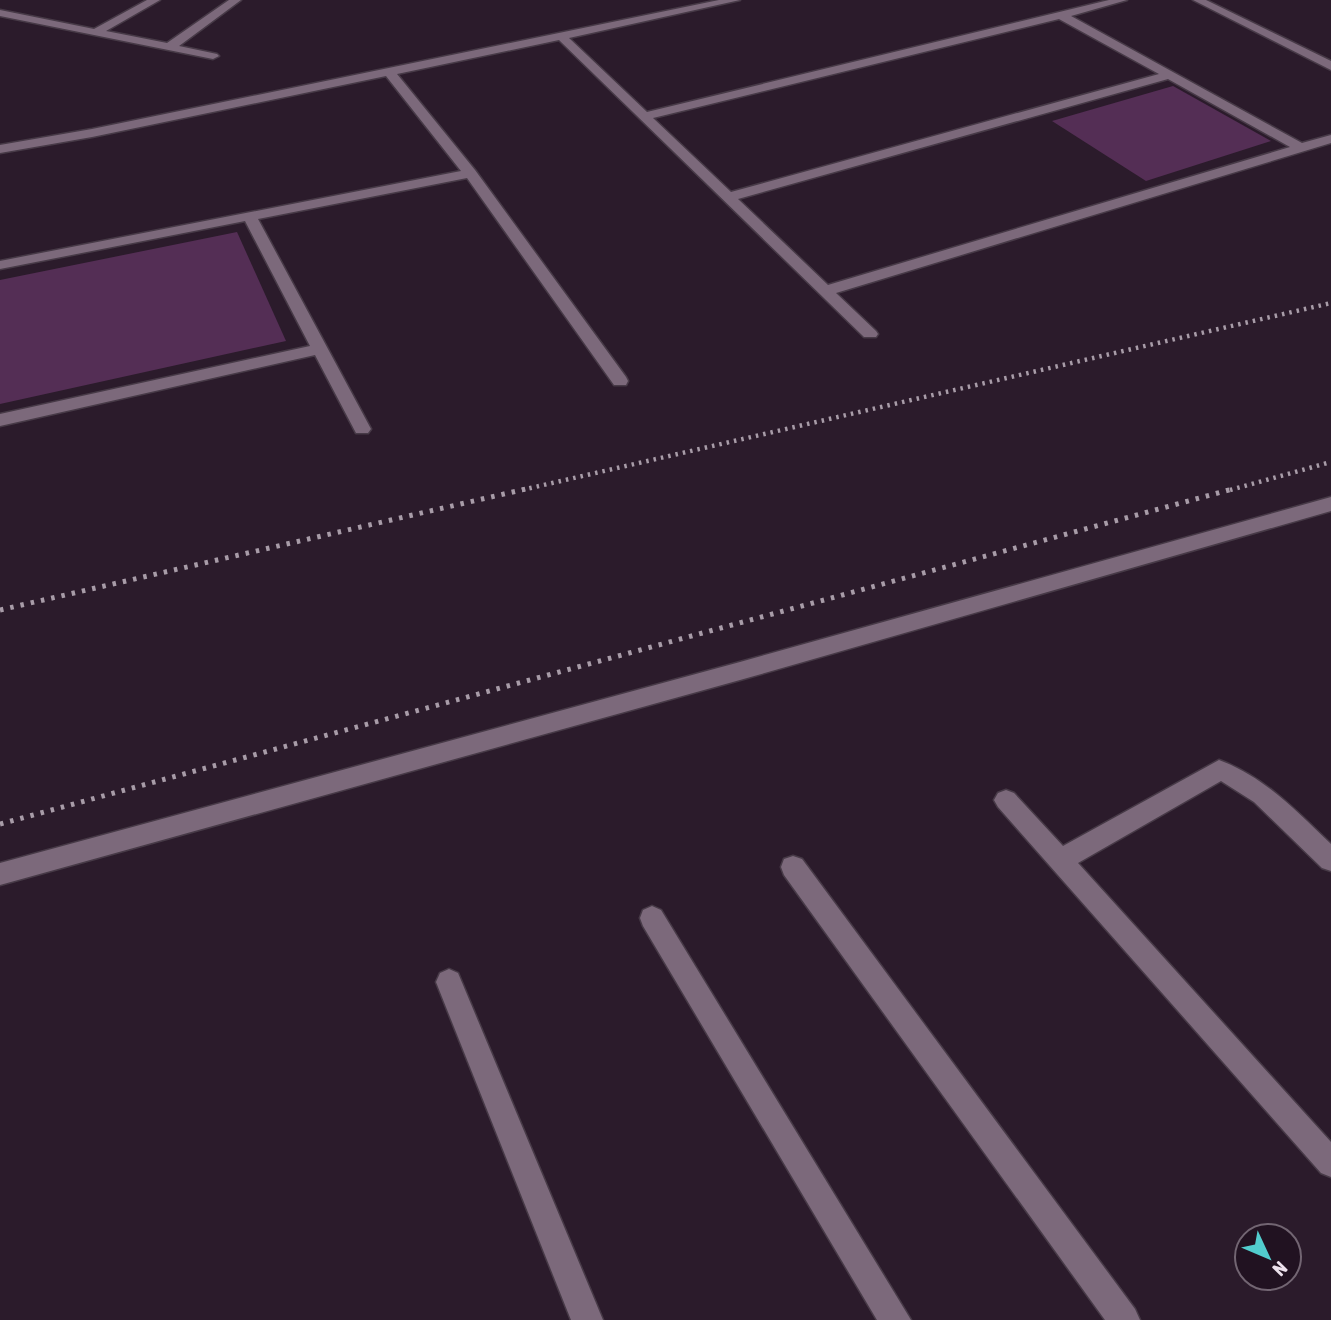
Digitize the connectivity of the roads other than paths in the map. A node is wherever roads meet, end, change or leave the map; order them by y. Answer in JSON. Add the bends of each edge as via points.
{"nodes":[{"id":1,"x":155,"y":0,"type":"edge"},
{"id":2,"x":236,"y":0,"type":"edge"},
{"id":3,"x":735,"y":0,"type":"edge"},
{"id":4,"x":1122,"y":0,"type":"edge"},
{"id":5,"x":1198,"y":0,"type":"edge"},
{"id":6,"x":0,"y":13,"type":"edge"},
{"id":7,"x":1061,"y":15,"type":"junction"},
{"id":8,"x":96,"y":32,"type":"junction"},
{"id":9,"x":562,"y":37,"type":"junction"},
{"id":10,"x":169,"y":47,"type":"junction"},
{"id":11,"x":213,"y":56,"type":"dead end"},
{"id":12,"x":1331,"y":66,"type":"edge"},
{"id":13,"x":389,"y":72,"type":"junction"},
{"id":14,"x":1169,"y":75,"type":"junction"},
{"id":15,"x":644,"y":116,"type":"junction"},
{"id":16,"x":1331,"y":139,"type":"edge"},
{"id":17,"x":1301,"y":148,"type":"junction"},
{"id":18,"x":0,"y":149,"type":"edge"},
{"id":19,"x":470,"y":173,"type":"junction"},
{"id":20,"x":728,"y":197,"type":"junction"},
{"id":21,"x":249,"y":216,"type":"junction"},
{"id":22,"x":0,"y":265,"type":"edge"},
{"id":23,"x":826,"y":291,"type":"junction"},
{"id":24,"x":870,"y":334,"type":"dead end"},
{"id":25,"x":320,"y":349,"type":"junction"},
{"id":26,"x":620,"y":382,"type":"dead end"},
{"id":27,"x":0,"y":420,"type":"edge"},
{"id":28,"x":362,"y":429,"type":"dead end"},
{"id":29,"x":1331,"y":504,"type":"edge"},
{"id":30,"x":1006,"y":800,"type":"dead end"},
{"id":31,"x":1060,"y":860,"type":"junction"},
{"id":32,"x":1331,"y":860,"type":"edge"},
{"id":33,"x":793,"y":867,"type":"dead end"},
{"id":34,"x":0,"y":874,"type":"edge"},
{"id":35,"x":652,"y":918,"type":"dead end"},
{"id":36,"x":449,"y":982,"type":"dead end"},
{"id":37,"x":1331,"y":1163,"type":"edge"},
{"id":38,"x":587,"y":1320,"type":"edge"},
{"id":39,"x":895,"y":1320,"type":"edge"},
{"id":40,"x":1124,"y":1320,"type":"edge"}],
"edges":[{"from":1,"to":8,"type":"street"},
{"from":2,"to":10,"type":"street"},
{"from":3,"to":9,"type":"street"},
{"from":4,"to":7,"type":"street"},
{"from":5,"to":12,"type":"street"},
{"from":6,"to":8,"type":"street"},
{"from":7,"to":14,"type":"street"},
{"from":7,"to":15,"type":"street"},
{"from":8,"to":10,"type":"street"},
{"from":9,"to":13,"type":"street"},
{"from":9,"to":15,"type":"street"},
{"from":10,"to":11,"type":"street"},
{"from":13,"to":18,"type":"street"},
{"from":13,"to":19,"type":"street"},
{"from":14,"to":17,"type":"street"},
{"from":14,"to":20,"type":"street"},
{"from":15,"to":20,"type":"street"},
{"from":16,"to":17,"type":"street"},
{"from":17,"to":23,"type":"street"},
{"from":19,"to":21,"type":"street"},
{"from":19,"to":26,"type":"street"},
{"from":20,"to":23,"type":"street"},
{"from":21,"to":22,"type":"street"},
{"from":21,"to":25,"type":"street"},
{"from":23,"to":24,"type":"street"},
{"from":25,"to":27,"type":"street"},
{"from":25,"to":28,"type":"street"},
{"from":29,"to":34,"type":"street"},
{"from":30,"to":31,"type":"street"},
{"from":31,"to":32,"type":"street","via":[[1219,770],[1233,773],[1251,786]]},
{"from":31,"to":37,"type":"street"},
{"from":33,"to":40,"type":"street"},
{"from":35,"to":39,"type":"street"},
{"from":36,"to":38,"type":"street"}]}
